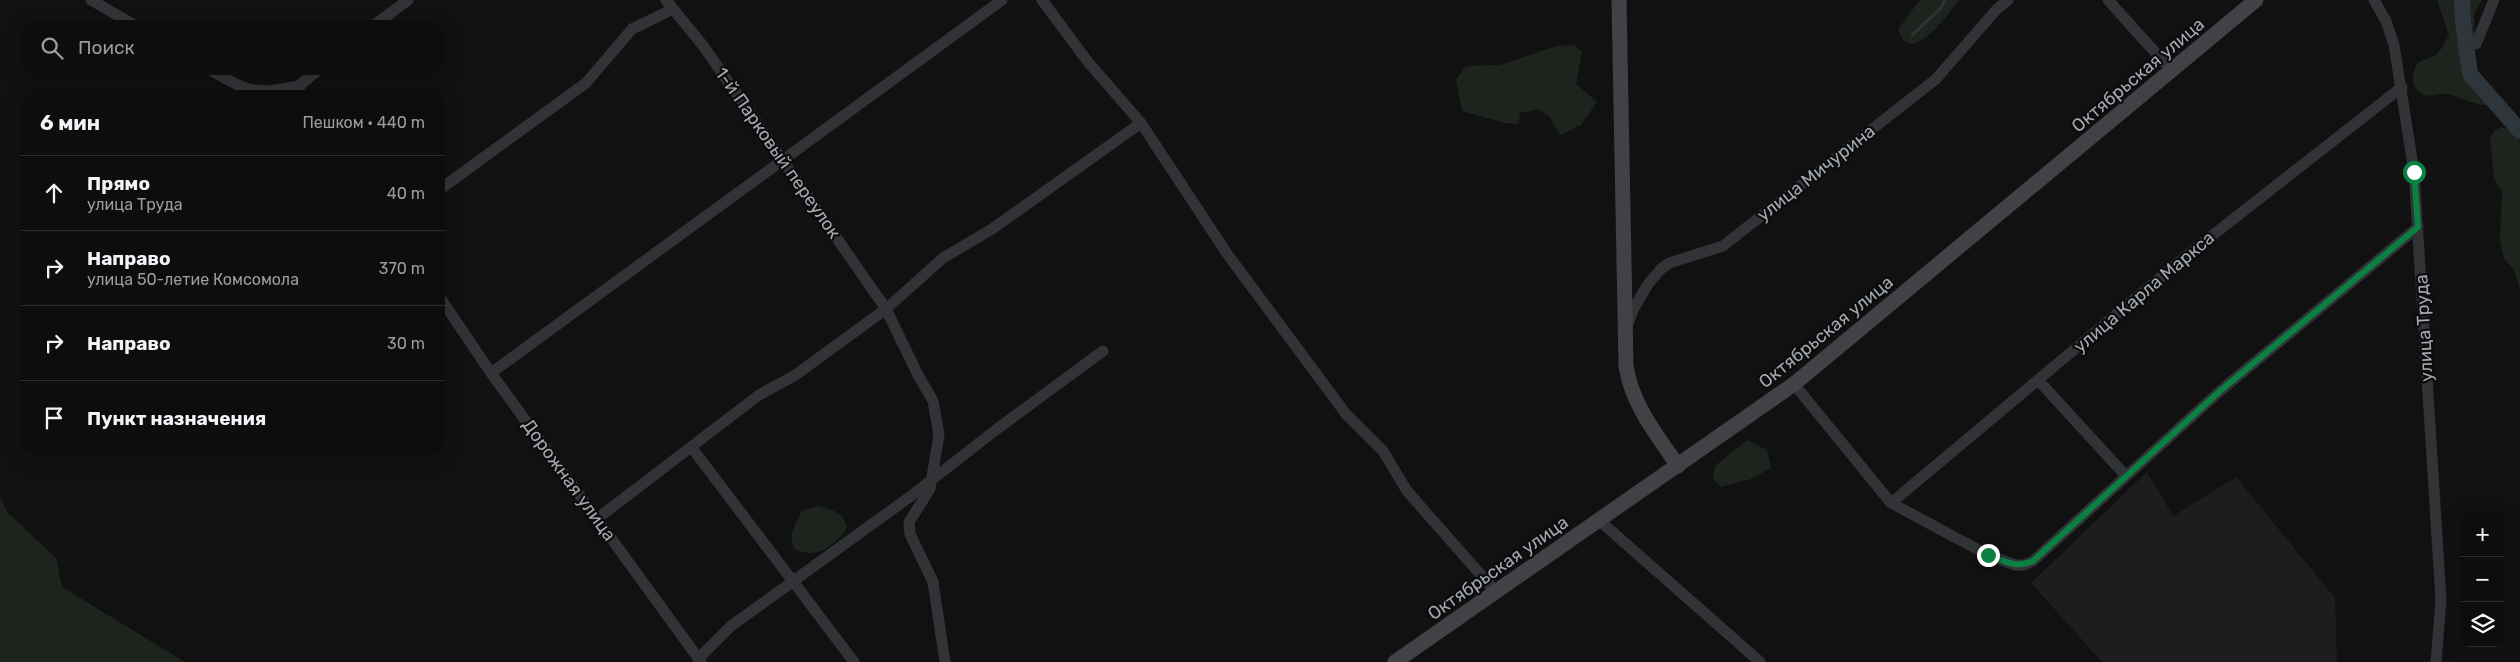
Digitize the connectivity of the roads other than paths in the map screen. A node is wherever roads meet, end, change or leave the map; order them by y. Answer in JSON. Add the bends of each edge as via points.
{"nodes":[{"id":1,"x":91,"y":0,"type":"edge"},
{"id":2,"x":408,"y":0,"type":"edge"},
{"id":3,"x":1002,"y":0,"type":"edge"},
{"id":4,"x":1042,"y":0,"type":"edge"},
{"id":5,"x":1619,"y":0,"type":"edge"},
{"id":6,"x":2008,"y":0,"type":"edge"},
{"id":7,"x":2108,"y":0,"type":"edge"},
{"id":8,"x":2256,"y":0,"type":"edge"},
{"id":9,"x":2374,"y":0,"type":"edge"},
{"id":10,"x":2494,"y":0,"type":"edge"},
{"id":11,"x":670,"y":4,"type":"edge"},
{"id":12,"x":126,"y":20,"type":"edge"},
{"id":13,"x":381,"y":20,"type":"edge"},
{"id":14,"x":2476,"y":44,"type":"dead end"},
{"id":15,"x":2172,"y":71,"type":"junction"},
{"id":16,"x":219,"y":75,"type":"edge"},
{"id":17,"x":313,"y":75,"type":"edge"},
{"id":18,"x":2402,"y":87,"type":"junction"},
{"id":19,"x":243,"y":90,"type":"edge"},
{"id":20,"x":301,"y":90,"type":"edge"},
{"id":21,"x":1140,"y":123,"type":"junction"},
{"id":22,"x":783,"y":158,"type":"junction"},
{"id":23,"x":445,"y":186,"type":"edge"},
{"id":24,"x":2418,"y":227,"type":"junction"},
{"id":25,"x":445,"y":305,"type":"edge"},
{"id":26,"x":886,"y":309,"type":"junction"},
{"id":27,"x":1624,"y":332,"type":"junction"},
{"id":28,"x":1103,"y":351,"type":"dead end"},
{"id":29,"x":491,"y":373,"type":"junction"},
{"id":30,"x":2038,"y":380,"type":"junction"},
{"id":31,"x":1794,"y":384,"type":"junction"},
{"id":32,"x":692,"y":448,"type":"junction"},
{"id":33,"x":1678,"y":466,"type":"junction"},
{"id":34,"x":2126,"y":476,"type":"junction"},
{"id":35,"x":932,"y":480,"type":"junction"},
{"id":36,"x":1891,"y":503,"type":"junction"},
{"id":37,"x":598,"y":518,"type":"junction"},
{"id":38,"x":1600,"y":521,"type":"junction"},
{"id":39,"x":794,"y":581,"type":"junction"},
{"id":40,"x":1496,"y":592,"type":"junction"},
{"id":41,"x":700,"y":660,"type":"edge"},
{"id":42,"x":854,"y":662,"type":"edge"},
{"id":43,"x":945,"y":662,"type":"edge"},
{"id":44,"x":1395,"y":662,"type":"edge"},
{"id":45,"x":1760,"y":662,"type":"edge"},
{"id":46,"x":2436,"y":662,"type":"edge"}],
"edges":[{"from":1,"to":12,"type":"street"},
{"from":2,"to":13,"type":"street"},
{"from":3,"to":22,"type":"street"},
{"from":4,"to":21,"type":"street","via":[[1088,62]]},
{"from":5,"to":27,"type":"street"},
{"from":6,"to":27,"type":"street","name":"улица Мичурина","via":[[1996,9],[1936,78],[1724,246],[1669,263],[1661,269],[1632,310]]},
{"from":7,"to":15,"type":"street"},
{"from":8,"to":15,"type":"street","name":"Октябрьская улица"},
{"from":9,"to":18,"type":"street","name":"улица Труда","via":[[2386,21]]},
{"from":10,"to":14,"type":"street"},
{"from":11,"to":22,"type":"street","name":"1-й Парковый переулок","via":[[704,46]]},
{"from":11,"to":23,"type":"street","via":[[632,29],[586,83]]},
{"from":15,"to":31,"type":"street","name":"Октябрьская улица"},
{"from":16,"to":19,"type":"street"},
{"from":17,"to":20,"type":"street"},
{"from":18,"to":24,"type":"street","name":"улица Труда"},
{"from":18,"to":30,"type":"street","name":"улица Карла Маркса","via":[[2186,256]]},
{"from":21,"to":26,"type":"street","via":[[992,229],[944,258]]},
{"from":21,"to":40,"type":"street","via":[[1228,255],[1346,414],[1383,451],[1407,491]]},
{"from":22,"to":26,"type":"street","name":"1-й Парковый переулок"},
{"from":22,"to":29,"type":"street"},
{"from":24,"to":34,"type":"street","via":[[2220,391]]},
{"from":24,"to":46,"type":"street","name":"улица Труда","via":[[2442,600]]},
{"from":25,"to":29,"type":"street","name":"Дорожная улица"},
{"from":26,"to":32,"type":"street","via":[[794,376],[759,395]]},
{"from":26,"to":35,"type":"street","name":"1-й Парковый переулок","via":[[933,401],[940,435]]},
{"from":27,"to":33,"type":"street","via":[[1632,393],[1640,411]]},
{"from":28,"to":35,"type":"street"},
{"from":29,"to":37,"type":"street","name":"Дорожная улица"},
{"from":30,"to":34,"type":"street"},
{"from":30,"to":36,"type":"street","name":"улица Карла Маркса"},
{"from":31,"to":33,"type":"street","name":"Октябрьская улица"},
{"from":31,"to":36,"type":"street"},
{"from":32,"to":37,"type":"street"},
{"from":32,"to":39,"type":"street"},
{"from":33,"to":38,"type":"street","name":"Октябрьская улица"},
{"from":34,"to":36,"type":"street","via":[[2033,561],[2024,565],[1988,555]]},
{"from":35,"to":39,"type":"street"},
{"from":35,"to":43,"type":"street","via":[[927,497],[914,510],[909,522],[910,534],[933,582]]},
{"from":37,"to":41,"type":"street","name":"Дорожная улица"},
{"from":38,"to":40,"type":"street","name":"Октябрьская улица"},
{"from":38,"to":45,"type":"street"},
{"from":39,"to":41,"type":"street","via":[[731,626]]},
{"from":39,"to":42,"type":"street"},
{"from":40,"to":44,"type":"street","name":"Октябрьская улица"}]}
